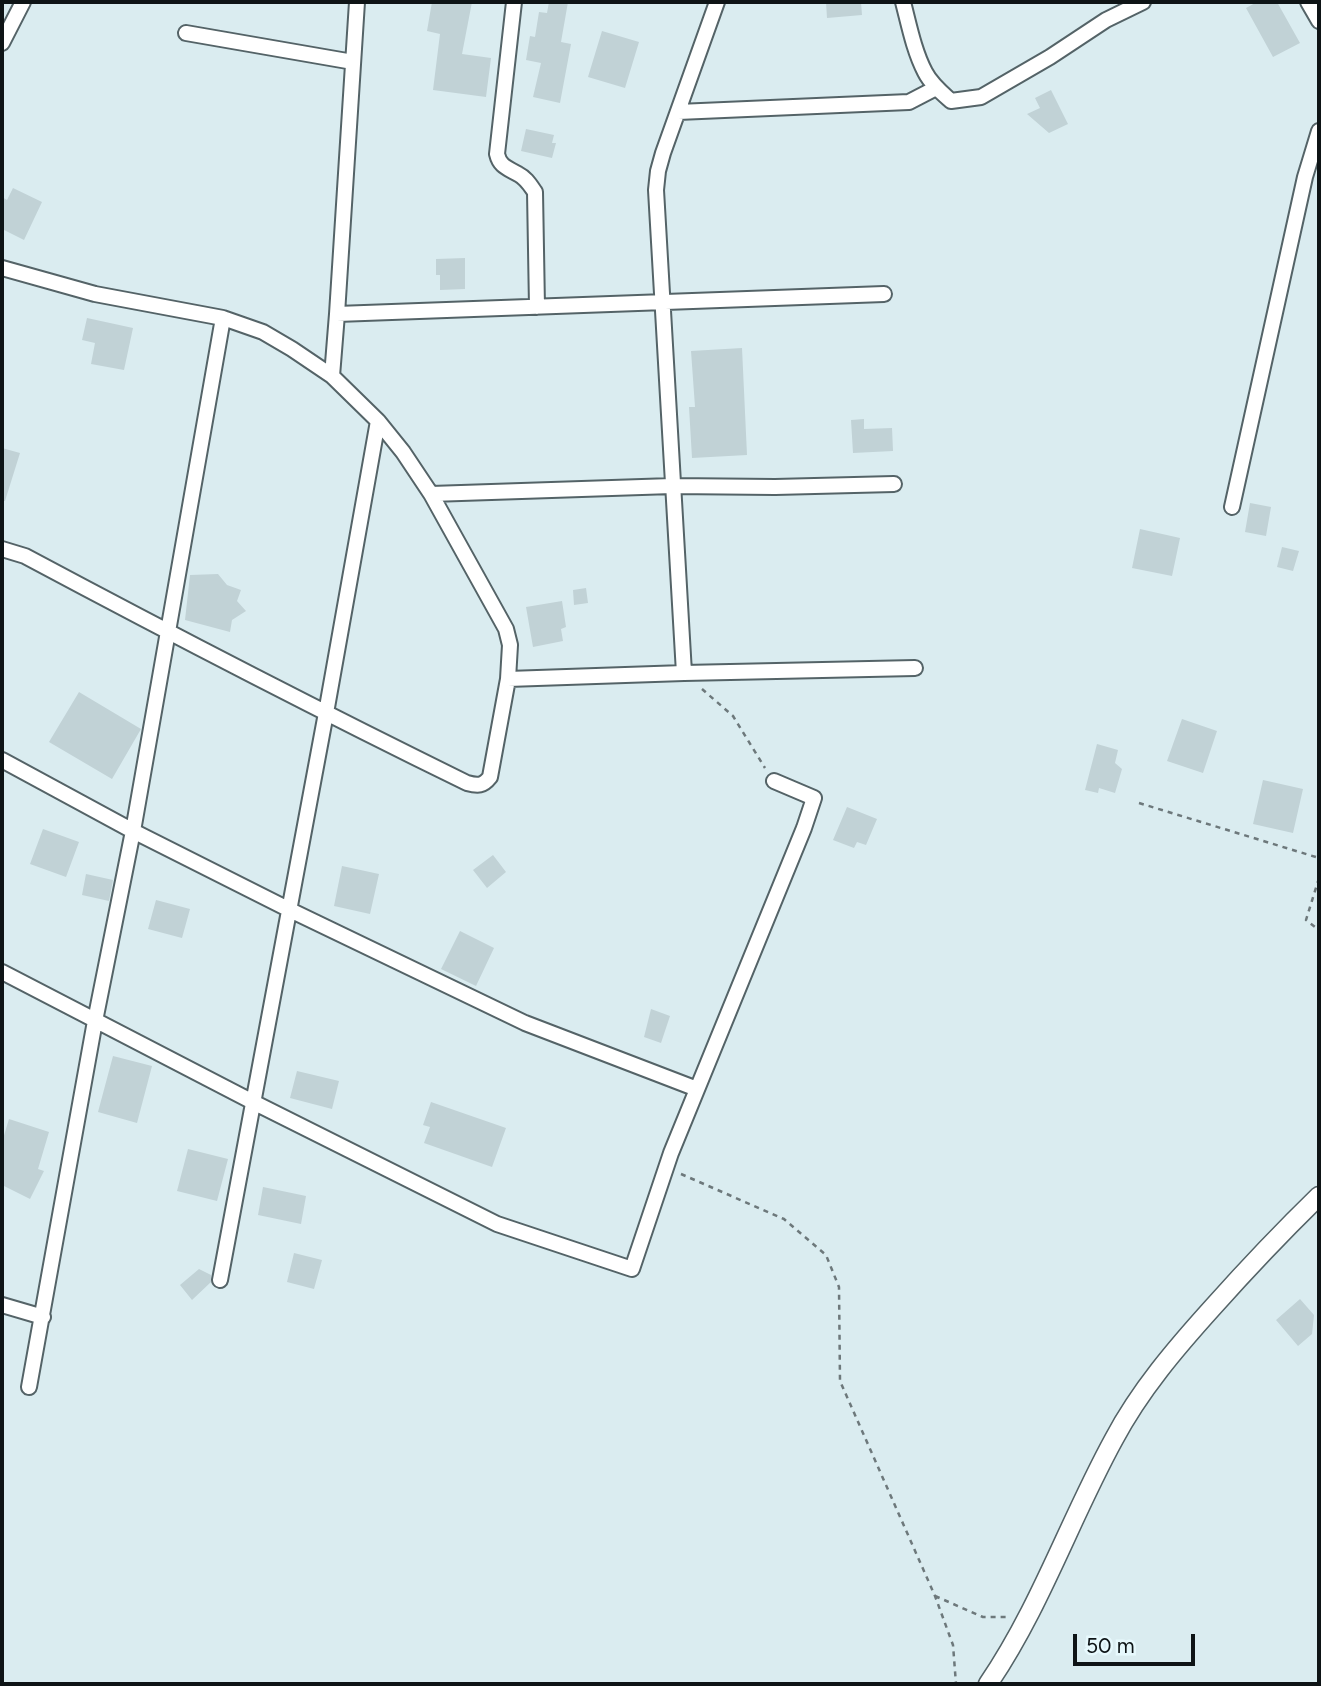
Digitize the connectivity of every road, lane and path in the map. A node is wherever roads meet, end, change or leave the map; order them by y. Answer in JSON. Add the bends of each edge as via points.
{"nodes":[{"id":1,"x":23,"y":2,"type":"edge"},
{"id":2,"x":357,"y":2,"type":"edge"},
{"id":3,"x":514,"y":2,"type":"edge"},
{"id":4,"x":717,"y":2,"type":"edge"},
{"id":5,"x":903,"y":2,"type":"edge"},
{"id":6,"x":1143,"y":2,"type":"edge"},
{"id":7,"x":1308,"y":2,"type":"edge"},
{"id":8,"x":1319,"y":21,"type":"edge"},
{"id":9,"x":186,"y":33,"type":"dead end"},
{"id":10,"x":2,"y":43,"type":"edge"},
{"id":11,"x":353,"y":62,"type":"junction"},
{"id":12,"x":936,"y":88,"type":"junction"},
{"id":13,"x":678,"y":112,"type":"junction"},
{"id":14,"x":1319,"y":131,"type":"edge"},
{"id":15,"x":2,"y":268,"type":"edge"},
{"id":16,"x":884,"y":294,"type":"dead end"},
{"id":17,"x":663,"y":301,"type":"junction"},
{"id":18,"x":537,"y":307,"type":"junction"},
{"id":19,"x":337,"y":314,"type":"junction"},
{"id":20,"x":223,"y":318,"type":"junction"},
{"id":21,"x":331,"y":376,"type":"junction"},
{"id":22,"x":378,"y":421,"type":"junction"},
{"id":23,"x":894,"y":484,"type":"dead end"},
{"id":24,"x":672,"y":486,"type":"junction"},
{"id":25,"x":431,"y":494,"type":"junction"},
{"id":26,"x":1232,"y":507,"type":"dead end"},
{"id":27,"x":2,"y":549,"type":"edge"},
{"id":28,"x":168,"y":632,"type":"junction"},
{"id":29,"x":915,"y":668,"type":"dead end"},
{"id":30,"x":684,"y":673,"type":"junction"},
{"id":31,"x":508,"y":679,"type":"junction"},
{"id":32,"x":326,"y":713,"type":"junction"},
{"id":33,"x":2,"y":760,"type":"edge"},
{"id":34,"x":774,"y":781,"type":"joint"},
{"id":35,"x":1139,"y":803,"type":"dead end"},
{"id":36,"x":133,"y":831,"type":"junction"},
{"id":37,"x":1319,"y":858,"type":"edge"},
{"id":38,"x":1319,"y":878,"type":"edge"},
{"id":39,"x":290,"y":910,"type":"junction"},
{"id":40,"x":1319,"y":930,"type":"edge"},
{"id":41,"x":2,"y":972,"type":"edge"},
{"id":42,"x":95,"y":1020,"type":"junction"},
{"id":43,"x":697,"y":1090,"type":"junction"},
{"id":44,"x":253,"y":1102,"type":"junction"},
{"id":45,"x":671,"y":1153,"type":"junction"},
{"id":46,"x":1319,"y":1196,"type":"edge"},
{"id":47,"x":220,"y":1280,"type":"dead end"},
{"id":48,"x":2,"y":1305,"type":"edge"},
{"id":49,"x":43,"y":1317,"type":"junction"},
{"id":50,"x":29,"y":1387,"type":"dead end"},
{"id":51,"x":934,"y":1596,"type":"junction"},
{"id":52,"x":1028,"y":1616,"type":"junction"},
{"id":53,"x":956,"y":1684,"type":"edge"},
{"id":54,"x":988,"y":1684,"type":"edge"}],
"edges":[{"from":1,"to":10,"type":"street"},
{"from":2,"to":11,"type":"street"},
{"from":3,"to":18,"type":"street","via":[[497,154],[499,162],[519,174],[535,192]]},
{"from":4,"to":13,"type":"street"},
{"from":5,"to":12,"type":"street","via":[[925,73]]},
{"from":6,"to":12,"type":"street","via":[[981,97],[951,101]]},
{"from":7,"to":8,"type":"street"},
{"from":9,"to":11,"type":"street"},
{"from":11,"to":19,"type":"street"},
{"from":12,"to":13,"type":"street","via":[[909,102]]},
{"from":13,"to":17,"type":"street","via":[[656,190]]},
{"from":14,"to":26,"type":"street"},
{"from":15,"to":20,"type":"street","via":[[95,294]]},
{"from":16,"to":17,"type":"street"},
{"from":17,"to":18,"type":"street"},
{"from":17,"to":24,"type":"street"},
{"from":18,"to":19,"type":"street"},
{"from":19,"to":21,"type":"street"},
{"from":20,"to":21,"type":"street","via":[[262,332]]},
{"from":20,"to":28,"type":"street"},
{"from":21,"to":22,"type":"street"},
{"from":22,"to":25,"type":"street"},
{"from":22,"to":32,"type":"street"},
{"from":23,"to":24,"type":"street"},
{"from":24,"to":25,"type":"street"},
{"from":24,"to":30,"type":"street"},
{"from":25,"to":31,"type":"street","via":[[506,629]]},
{"from":27,"to":28,"type":"street","via":[[25,556]]},
{"from":28,"to":32,"type":"street"},
{"from":28,"to":36,"type":"street"},
{"from":29,"to":30,"type":"street"},
{"from":30,"to":31,"type":"street"},
{"from":30,"to":34,"type":"path","via":[[733,716]]},
{"from":31,"to":32,"type":"street","via":[[490,777],[477,786]]},
{"from":32,"to":39,"type":"street"},
{"from":33,"to":36,"type":"street"},
{"from":34,"to":43,"type":"street","via":[[814,798]]},
{"from":35,"to":37,"type":"path"},
{"from":36,"to":39,"type":"street"},
{"from":36,"to":42,"type":"street"},
{"from":38,"to":40,"type":"path","via":[[1306,920]]},
{"from":39,"to":43,"type":"street","via":[[526,1023]]},
{"from":39,"to":44,"type":"street"},
{"from":41,"to":42,"type":"street"},
{"from":42,"to":44,"type":"street"},
{"from":42,"to":49,"type":"street"},
{"from":43,"to":45,"type":"street"},
{"from":44,"to":45,"type":"street","via":[[497,1224],[632,1269]]},
{"from":44,"to":47,"type":"street"},
{"from":45,"to":51,"type":"path","via":[[679,1174],[785,1219],[826,1255],[839,1287],[840,1381]]},
{"from":46,"to":52,"type":"street","via":[[1255,1260],[1145,1389],[1115,1437]]},
{"from":48,"to":49,"type":"street"},
{"from":49,"to":50,"type":"street"},
{"from":51,"to":52,"type":"path","via":[[983,1617]]},
{"from":51,"to":53,"type":"path","via":[[953,1645]]},
{"from":52,"to":54,"type":"street"}]}
